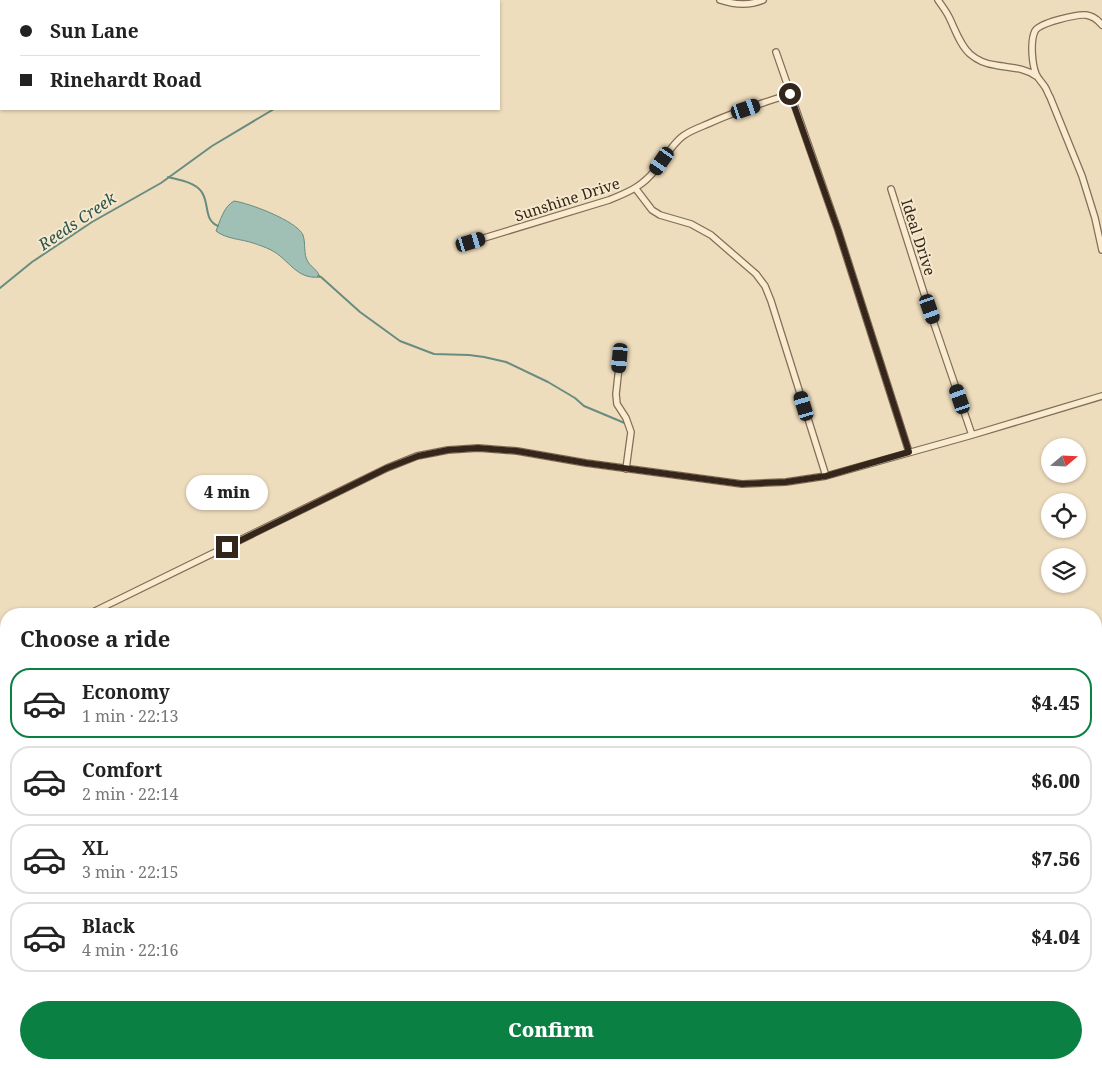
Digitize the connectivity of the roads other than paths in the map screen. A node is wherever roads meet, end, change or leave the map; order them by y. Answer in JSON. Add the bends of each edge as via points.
{"nodes":[{"id":1,"x":720,"y":0,"type":"edge"},
{"id":2,"x":763,"y":0,"type":"edge"},
{"id":3,"x":938,"y":0,"type":"edge"},
{"id":4,"x":1102,"y":25,"type":"edge"},
{"id":5,"x":776,"y":52,"type":"dead end"},
{"id":6,"x":1036,"y":76,"type":"junction"},
{"id":7,"x":790,"y":94,"type":"junction"},
{"id":8,"x":636,"y":189,"type":"junction"},
{"id":9,"x":891,"y":190,"type":"dead end"},
{"id":10,"x":471,"y":242,"type":"dead end"},
{"id":11,"x":1102,"y":250,"type":"edge"},
{"id":12,"x":620,"y":358,"type":"dead end"},
{"id":13,"x":1102,"y":396,"type":"edge"},
{"id":14,"x":972,"y":435,"type":"junction"},
{"id":15,"x":909,"y":452,"type":"junction"},
{"id":16,"x":626,"y":469,"type":"junction"},
{"id":17,"x":826,"y":476,"type":"junction"},
{"id":18,"x":101,"y":608,"type":"edge"}],
"edges":[{"from":1,"to":2,"type":"street","via":[[749,4]]},
{"from":3,"to":6,"type":"street","via":[[969,54],[989,64],[1018,68]]},
{"from":4,"to":6,"type":"street","via":[[1093,17],[1084,15],[1042,24],[1033,38]]},
{"from":5,"to":7,"type":"street"},
{"from":6,"to":11,"type":"street","via":[[1050,97],[1080,170]]},
{"from":7,"to":8,"type":"street","name":"Sunshine Drive","via":[[682,136]]},
{"from":7,"to":15,"type":"street","via":[[838,230]]},
{"from":8,"to":10,"type":"street","name":"Sunshine Drive","via":[[610,200]]},
{"from":8,"to":17,"type":"street","via":[[660,215],[691,224],[711,235],[756,274],[765,286]]},
{"from":9,"to":14,"type":"street","name":"Ideal Drive"},
{"from":12,"to":16,"type":"street","via":[[617,404],[631,432]]},
{"from":13,"to":14,"type":"street"},
{"from":14,"to":15,"type":"street"},
{"from":15,"to":17,"type":"street"},
{"from":16,"to":17,"type":"street","via":[[742,484]]},
{"from":16,"to":18,"type":"street","via":[[517,451],[478,448],[418,456],[387,468]]}]}
